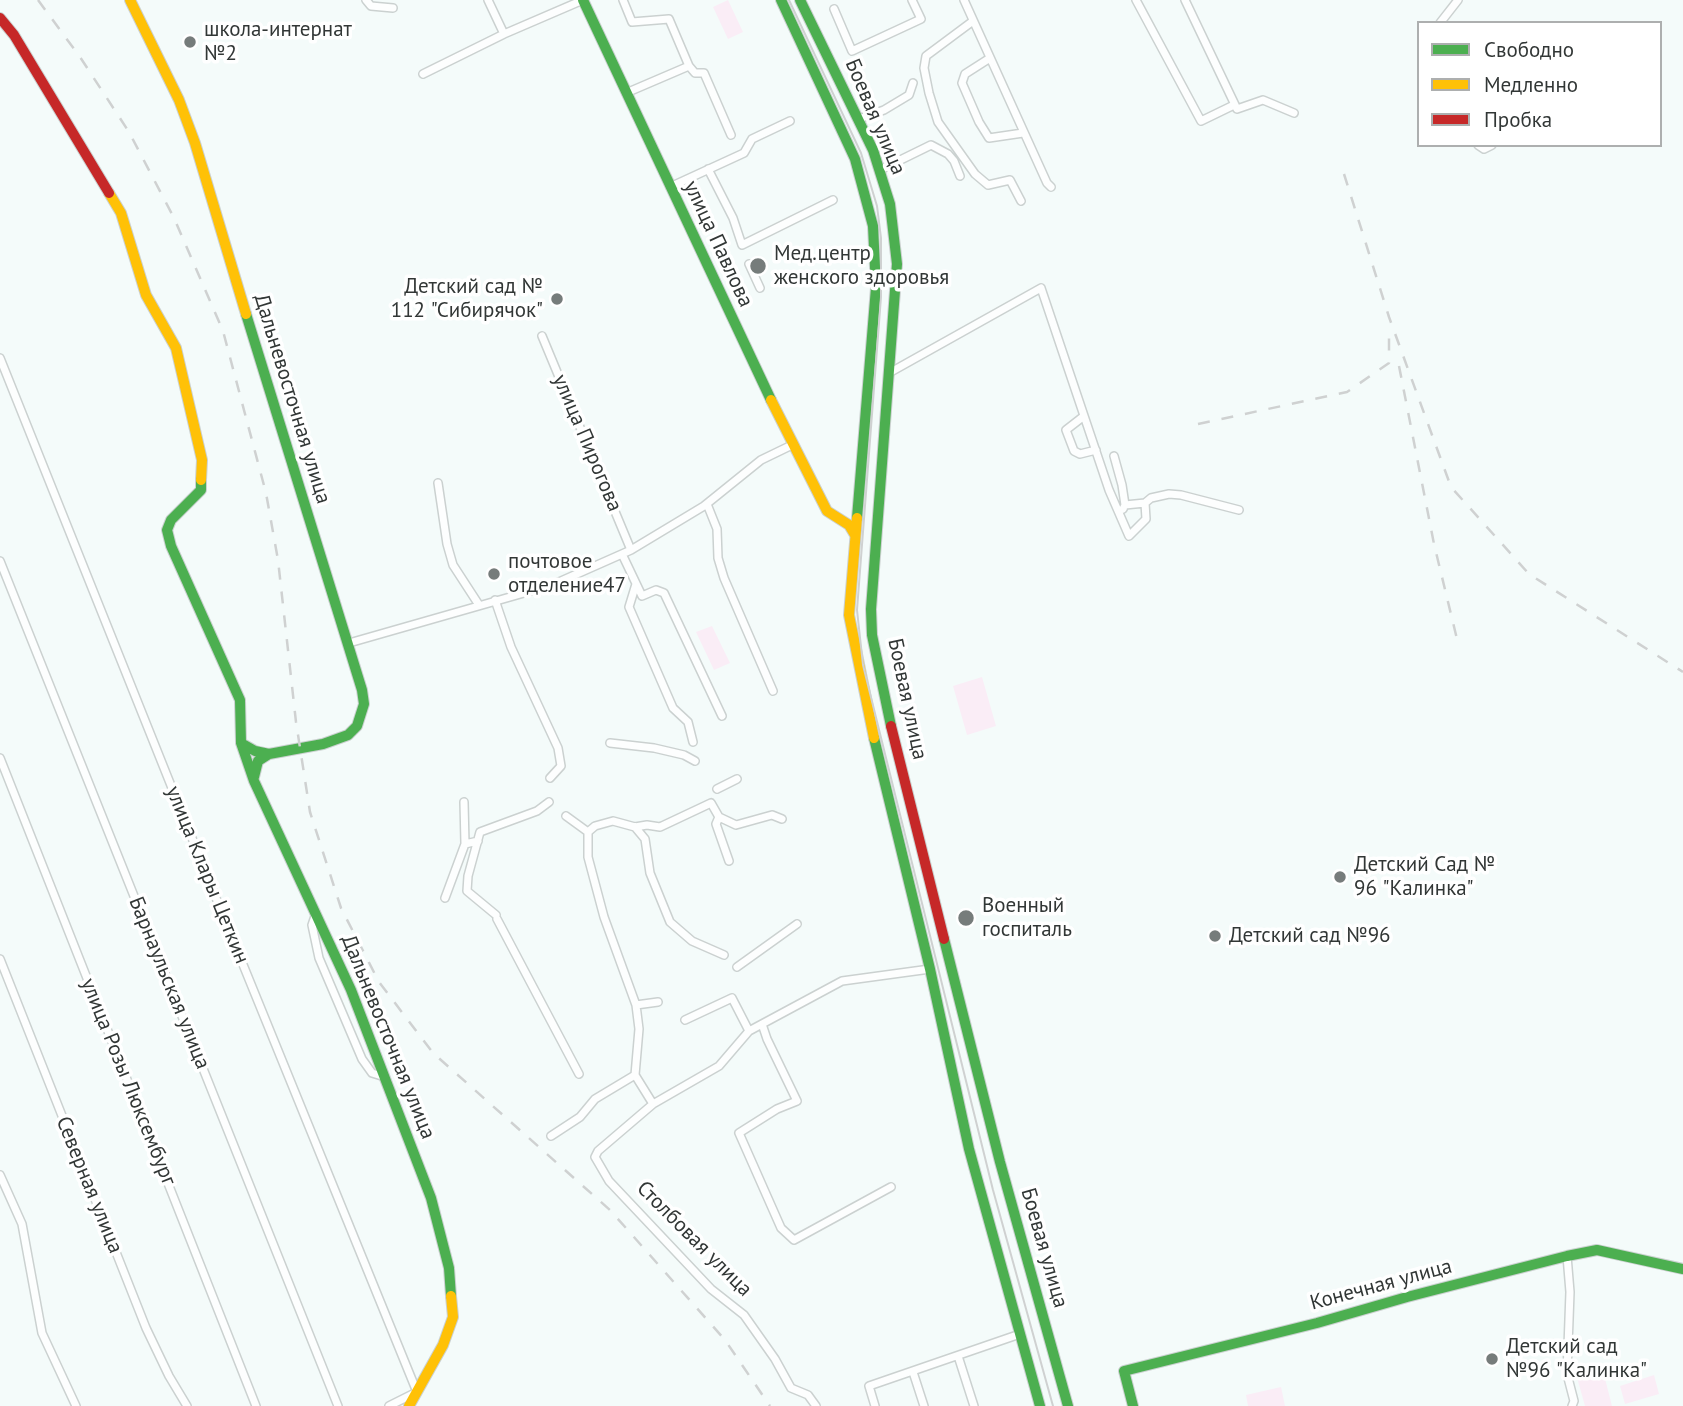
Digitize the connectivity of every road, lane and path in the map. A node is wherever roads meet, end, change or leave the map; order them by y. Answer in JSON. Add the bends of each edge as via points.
{"nodes":[{"id":1,"x":130,"y":0,"type":"edge"},
{"id":2,"x":366,"y":0,"type":"edge"},
{"id":3,"x":488,"y":0,"type":"edge"},
{"id":4,"x":583,"y":0,"type":"edge"},
{"id":5,"x":623,"y":0,"type":"edge"},
{"id":6,"x":780,"y":0,"type":"edge"},
{"id":7,"x":800,"y":0,"type":"edge"},
{"id":8,"x":912,"y":0,"type":"edge"},
{"id":9,"x":964,"y":0,"type":"edge"},
{"id":10,"x":1136,"y":0,"type":"edge"},
{"id":11,"x":1185,"y":0,"type":"edge"},
{"id":12,"x":1458,"y":0,"type":"edge"},
{"id":13,"x":393,"y":8,"type":"dead end"},
{"id":14,"x":834,"y":9,"type":"dead end"},
{"id":15,"x":0,"y":18,"type":"edge"},
{"id":16,"x":973,"y":21,"type":"junction"},
{"id":17,"x":1442,"y":21,"type":"edge"},
{"id":18,"x":504,"y":34,"type":"junction"},
{"id":19,"x":990,"y":58,"type":"junction"},
{"id":20,"x":688,"y":66,"type":"junction"},
{"id":21,"x":423,"y":74,"type":"dead end"},
{"id":22,"x":913,"y":83,"type":"dead end"},
{"id":23,"x":626,"y":93,"type":"junction"},
{"id":24,"x":1234,"y":105,"type":"junction"},
{"id":25,"x":1294,"y":113,"type":"dead end"},
{"id":26,"x":859,"y":119,"type":"junction"},
{"id":27,"x":790,"y":121,"type":"dead end"},
{"id":28,"x":1023,"y":133,"type":"junction"},
{"id":29,"x":731,"y":135,"type":"dead end"},
{"id":30,"x":708,"y":169,"type":"junction"},
{"id":31,"x":880,"y":170,"type":"junction"},
{"id":32,"x":960,"y":176,"type":"dead end"},
{"id":33,"x":670,"y":187,"type":"junction"},
{"id":34,"x":1052,"y":187,"type":"dead end"},
{"id":35,"x":833,"y":201,"type":"dead end"},
{"id":36,"x":1021,"y":201,"type":"dead end"},
{"id":37,"x":750,"y":264,"type":"dead end"},
{"id":38,"x":760,"y":288,"type":"dead end"},
{"id":39,"x":542,"y":336,"type":"dead end"},
{"id":40,"x":0,"y":358,"type":"edge"},
{"id":41,"x":889,"y":373,"type":"junction"},
{"id":42,"x":1084,"y":416,"type":"junction"},
{"id":43,"x":792,"y":445,"type":"junction"},
{"id":44,"x":1096,"y":450,"type":"junction"},
{"id":45,"x":1114,"y":456,"type":"dead end"},
{"id":46,"x":439,"y":483,"type":"dead end"},
{"id":47,"x":707,"y":503,"type":"junction"},
{"id":48,"x":1145,"y":503,"type":"junction"},
{"id":49,"x":822,"y":504,"type":"junction"},
{"id":50,"x":857,"y":505,"type":"junction"},
{"id":51,"x":1125,"y":505,"type":"junction"},
{"id":52,"x":1239,"y":510,"type":"dead end"},
{"id":53,"x":1120,"y":516,"type":"junction"},
{"id":54,"x":855,"y":535,"type":"junction"},
{"id":55,"x":631,"y":550,"type":"junction"},
{"id":56,"x":622,"y":554,"type":"junction"},
{"id":57,"x":0,"y":561,"type":"edge"},
{"id":58,"x":636,"y":584,"type":"junction"},
{"id":59,"x":495,"y":600,"type":"junction"},
{"id":60,"x":479,"y":605,"type":"junction"},
{"id":61,"x":349,"y":642,"type":"junction"},
{"id":62,"x":774,"y":691,"type":"dead end"},
{"id":63,"x":722,"y":716,"type":"dead end"},
{"id":64,"x":693,"y":742,"type":"dead end"},
{"id":65,"x":241,"y":743,"type":"junction"},
{"id":66,"x":610,"y":743,"type":"dead end"},
{"id":67,"x":269,"y":754,"type":"junction"},
{"id":68,"x":0,"y":758,"type":"edge"},
{"id":69,"x":695,"y":761,"type":"dead end"},
{"id":70,"x":550,"y":778,"type":"dead end"},
{"id":71,"x":737,"y":779,"type":"dead end"},
{"id":72,"x":254,"y":781,"type":"junction"},
{"id":73,"x":717,"y":789,"type":"dead end"},
{"id":74,"x":464,"y":802,"type":"dead end"},
{"id":75,"x":550,"y":802,"type":"dead end"},
{"id":76,"x":566,"y":816,"type":"dead end"},
{"id":77,"x":719,"y":817,"type":"junction"},
{"id":78,"x":782,"y":820,"type":"dead end"},
{"id":79,"x":635,"y":827,"type":"junction"},
{"id":80,"x":588,"y":832,"type":"junction"},
{"id":81,"x":478,"y":841,"type":"junction"},
{"id":82,"x":465,"y":844,"type":"junction"},
{"id":83,"x":729,"y":862,"type":"dead end"},
{"id":84,"x":446,"y":898,"type":"dead end"},
{"id":85,"x":316,"y":913,"type":"junction"},
{"id":86,"x":797,"y":924,"type":"dead end"},
{"id":87,"x":724,"y":956,"type":"dead end"},
{"id":88,"x":0,"y":959,"type":"edge"},
{"id":89,"x":950,"y":965,"type":"junction"},
{"id":90,"x":737,"y":967,"type":"dead end"},
{"id":91,"x":930,"y":969,"type":"junction"},
{"id":92,"x":658,"y":1002,"type":"dead end"},
{"id":93,"x":636,"y":1005,"type":"junction"},
{"id":94,"x":685,"y":1020,"type":"dead end"},
{"id":95,"x":762,"y":1024,"type":"junction"},
{"id":96,"x":749,"y":1031,"type":"junction"},
{"id":97,"x":579,"y":1074,"type":"dead end"},
{"id":98,"x":635,"y":1075,"type":"junction"},
{"id":99,"x":386,"y":1077,"type":"junction"},
{"id":100,"x":653,"y":1104,"type":"junction"},
{"id":101,"x":551,"y":1136,"type":"dead end"},
{"id":102,"x":0,"y":1175,"type":"edge"},
{"id":103,"x":891,"y":1187,"type":"dead end"},
{"id":104,"x":1567,"y":1256,"type":"junction"},
{"id":105,"x":1683,"y":1269,"type":"edge"},
{"id":106,"x":1020,"y":1334,"type":"junction"},
{"id":107,"x":958,"y":1356,"type":"junction"},
{"id":108,"x":913,"y":1371,"type":"junction"},
{"id":109,"x":417,"y":1392,"type":"junction"},
{"id":110,"x":76,"y":1406,"type":"edge"},
{"id":111,"x":187,"y":1406,"type":"edge"},
{"id":112,"x":256,"y":1406,"type":"edge"},
{"id":113,"x":338,"y":1406,"type":"edge"},
{"id":114,"x":388,"y":1406,"type":"edge"},
{"id":115,"x":409,"y":1406,"type":"edge"},
{"id":116,"x":816,"y":1406,"type":"edge"},
{"id":117,"x":875,"y":1406,"type":"edge"},
{"id":118,"x":924,"y":1406,"type":"edge"},
{"id":119,"x":974,"y":1406,"type":"edge"},
{"id":120,"x":1040,"y":1406,"type":"edge"},
{"id":121,"x":1068,"y":1406,"type":"edge"},
{"id":122,"x":1133,"y":1406,"type":"edge"},
{"id":123,"x":1572,"y":1406,"type":"edge"}],
"edges":[{"from":1,"to":61,"type":"street","name":"Дальневосточная улица","via":[[195,143]]},
{"from":2,"to":13,"type":"street","via":[[371,6]]},
{"from":3,"to":18,"type":"street"},
{"from":4,"to":18,"type":"street"},
{"from":4,"to":23,"type":"street","name":"улица Павлова"},
{"from":5,"to":20,"type":"street","via":[[632,22],[669,19]]},
{"from":6,"to":50,"type":"street","name":"Боевая улица","via":[[855,159],[873,226],[876,288]]},
{"from":7,"to":26,"type":"street","name":"Боевая улица"},
{"from":8,"to":14,"type":"street","via":[[921,19],[852,51]]},
{"from":9,"to":16,"type":"street"},
{"from":10,"to":24,"type":"street","via":[[1200,121]]},
{"from":11,"to":24,"type":"street"},
{"from":12,"to":17,"type":"street"},
{"from":15,"to":65,"type":"street","name":"Дальневосточная улица","via":[[121,213],[146,295],[176,348],[202,460],[201,490],[167,530],[240,700]]},
{"from":16,"to":19,"type":"street"},
{"from":16,"to":36,"type":"street","via":[[926,56],[929,93],[938,122],[975,174],[988,185],[1010,180]]},
{"from":18,"to":21,"type":"street"},
{"from":19,"to":28,"type":"street"},
{"from":19,"to":28,"type":"street","via":[[965,74],[962,83],[979,122],[989,138]]},
{"from":20,"to":23,"type":"street"},
{"from":20,"to":29,"type":"street","via":[[695,73],[704,73]]},
{"from":22,"to":26,"type":"street","via":[[909,95]]},
{"from":23,"to":33,"type":"street","name":"улица Павлова"},
{"from":24,"to":25,"type":"street","via":[[1237,109],[1263,100]]},
{"from":26,"to":31,"type":"street","name":"Боевая улица"},
{"from":27,"to":30,"type":"street","via":[[752,139],[744,153]]},
{"from":28,"to":34,"type":"street"},
{"from":30,"to":33,"type":"street"},
{"from":30,"to":35,"type":"street","via":[[742,246]]},
{"from":31,"to":32,"type":"street","via":[[931,145],[948,154]]},
{"from":31,"to":41,"type":"street","name":"Боевая улица","via":[[890,204],[897,264]]},
{"from":33,"to":43,"type":"street","name":"улица Павлова"},
{"from":37,"to":38,"type":"street"},
{"from":39,"to":55,"type":"street","name":"улица Пирогова"},
{"from":40,"to":109,"type":"street","name":"улица Клары Цеткин"},
{"from":41,"to":42,"type":"street","via":[[1041,288]]},
{"from":41,"to":89,"type":"street","name":"Боевая улица","via":[[871,609],[873,635]]},
{"from":42,"to":44,"type":"street"},
{"from":42,"to":44,"type":"street","via":[[1066,430],[1074,451]]},
{"from":43,"to":47,"type":"street","via":[[761,460]]},
{"from":43,"to":49,"type":"street","name":"улица Павлова"},
{"from":44,"to":53,"type":"street"},
{"from":45,"to":51,"type":"street"},
{"from":46,"to":60,"type":"street","via":[[453,565]]},
{"from":47,"to":55,"type":"street"},
{"from":47,"to":62,"type":"street","via":[[717,529],[724,578]]},
{"from":48,"to":51,"type":"street"},
{"from":48,"to":52,"type":"street","via":[[1169,494]]},
{"from":48,"to":53,"type":"street","via":[[1146,519],[1129,536]]},
{"from":49,"to":50,"type":"street","via":[[843,517]]},
{"from":49,"to":54,"type":"street","name":"улица Павлова"},
{"from":50,"to":54,"type":"street","name":"Боевая улица"},
{"from":51,"to":53,"type":"street"},
{"from":54,"to":91,"type":"street","name":"Боевая улица","via":[[849,615],[855,653]]},
{"from":55,"to":56,"type":"street"},
{"from":56,"to":58,"type":"street"},
{"from":56,"to":59,"type":"street","via":[[552,585]]},
{"from":57,"to":113,"type":"street","name":"Барнаульская улица"},
{"from":58,"to":63,"type":"street","via":[[642,596],[656,590],[664,593]]},
{"from":58,"to":64,"type":"street","via":[[629,607],[673,708],[688,722]]},
{"from":59,"to":60,"type":"street"},
{"from":59,"to":70,"type":"street","via":[[511,647],[558,748],[561,766]]},
{"from":60,"to":61,"type":"street"},
{"from":61,"to":67,"type":"street","name":"Дальневосточная улица","via":[[364,705],[357,726],[335,741]]},
{"from":65,"to":67,"type":"street","name":"Дальневосточная улица"},
{"from":65,"to":72,"type":"street","name":"Дальневосточная улица"},
{"from":66,"to":69,"type":"street","via":[[654,748]]},
{"from":67,"to":72,"type":"street","via":[[258,761]]},
{"from":68,"to":112,"type":"street","name":"улица Розы Люксембург"},
{"from":71,"to":73,"type":"street"},
{"from":72,"to":85,"type":"street","name":"Дальневосточная улица"},
{"from":74,"to":82,"type":"street"},
{"from":75,"to":81,"type":"street","via":[[480,832]]},
{"from":76,"to":80,"type":"street"},
{"from":77,"to":78,"type":"street","via":[[736,825],[772,815]]},
{"from":77,"to":79,"type":"street","via":[[711,803],[660,827]]},
{"from":77,"to":83,"type":"street","via":[[716,824]]},
{"from":79,"to":80,"type":"street","via":[[613,821]]},
{"from":79,"to":87,"type":"street","via":[[645,839],[650,873],[670,922],[692,941]]},
{"from":80,"to":93,"type":"street","via":[[588,857],[604,918]]},
{"from":81,"to":82,"type":"street"},
{"from":81,"to":97,"type":"street","via":[[467,891],[497,917]]},
{"from":82,"to":84,"type":"street"},
{"from":85,"to":99,"type":"street","name":"Дальневосточная улица"},
{"from":85,"to":99,"type":"street","via":[[312,925],[318,958],[362,1059],[372,1073]]},
{"from":86,"to":90,"type":"street"},
{"from":88,"to":111,"type":"street","name":"Северная улица","via":[[146,1328]]},
{"from":89,"to":91,"type":"street","name":"Столбовая улица"},
{"from":89,"to":121,"type":"street","name":"Боевая улица"},
{"from":91,"to":95,"type":"street","name":"Столбовая улица","via":[[842,981]]},
{"from":91,"to":106,"type":"street","name":"Боевая улица","via":[[970,1149]]},
{"from":92,"to":93,"type":"street"},
{"from":93,"to":98,"type":"street"},
{"from":94,"to":96,"type":"street","via":[[732,998]]},
{"from":95,"to":96,"type":"street","name":"Столбовая улица"},
{"from":95,"to":103,"type":"street","via":[[797,1101],[739,1133],[781,1228],[794,1240]]},
{"from":96,"to":100,"type":"street","name":"Столбовая улица","via":[[719,1066]]},
{"from":98,"to":100,"type":"street"},
{"from":98,"to":101,"type":"street","via":[[595,1099],[580,1117]]},
{"from":99,"to":109,"type":"street","name":"Дальневосточная улица","via":[[432,1198],[449,1268],[453,1317]]},
{"from":100,"to":116,"type":"street","name":"Столбовая улица","via":[[598,1151],[599,1168],[711,1289],[744,1315],[791,1388],[808,1395]]},
{"from":102,"to":110,"type":"street","via":[[22,1224],[42,1333]]},
{"from":104,"to":105,"type":"street","name":"Конечная улица","via":[[1597,1250]]},
{"from":104,"to":122,"type":"street","name":"Конечная улица","via":[[1124,1371]]},
{"from":104,"to":123,"type":"street","via":[[1567,1374]]},
{"from":106,"to":107,"type":"street"},
{"from":106,"to":120,"type":"street","name":"Боевая улица"},
{"from":107,"to":108,"type":"street"},
{"from":107,"to":119,"type":"street"},
{"from":108,"to":117,"type":"street","via":[[869,1386]]},
{"from":108,"to":118,"type":"street"},
{"from":109,"to":114,"type":"street"},
{"from":109,"to":115,"type":"street"}]}
